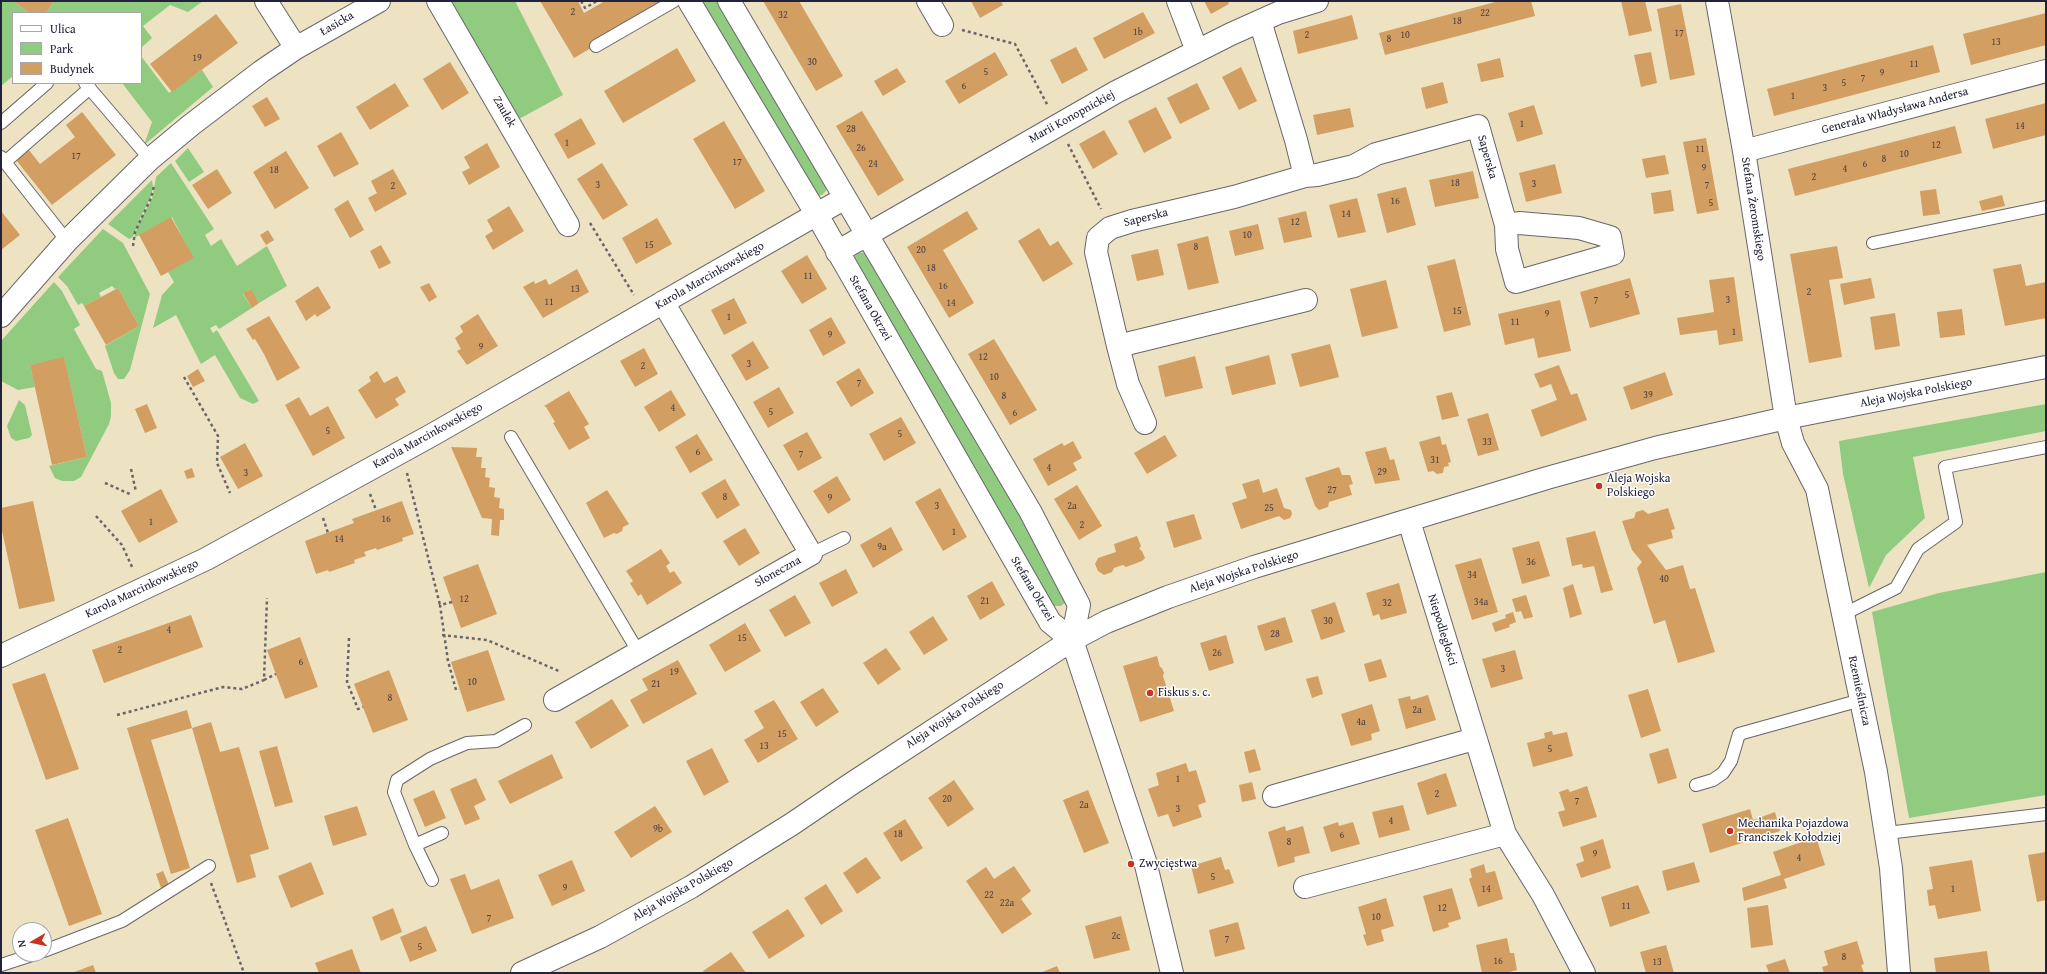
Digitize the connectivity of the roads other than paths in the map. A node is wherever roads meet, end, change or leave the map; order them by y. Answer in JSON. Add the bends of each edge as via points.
{"nodes":[{"id":1,"x":266,"y":1,"type":"edge"},
{"id":2,"x":379,"y":1,"type":"edge"},
{"id":3,"x":438,"y":1,"type":"edge"},
{"id":4,"x":674,"y":1,"type":"edge"},
{"id":5,"x":689,"y":1,"type":"edge"},
{"id":6,"x":729,"y":1,"type":"edge"},
{"id":7,"x":928,"y":1,"type":"edge"},
{"id":8,"x":1178,"y":1,"type":"edge"},
{"id":9,"x":1317,"y":1,"type":"edge"},
{"id":10,"x":1717,"y":1,"type":"edge"},
{"id":11,"x":1260,"y":22,"type":"junction"},
{"id":12,"x":942,"y":26,"type":"dead end"},
{"id":13,"x":596,"y":46,"type":"dead end"},
{"id":14,"x":296,"y":48,"type":"junction"},
{"id":15,"x":1197,"y":51,"type":"junction"},
{"id":16,"x":2046,"y":71,"type":"edge"},
{"id":17,"x":46,"y":84,"type":"edge"},
{"id":18,"x":87,"y":86,"type":"edge"},
{"id":19,"x":1,"y":123,"type":"edge"},
{"id":20,"x":1744,"y":151,"type":"junction"},
{"id":21,"x":150,"y":159,"type":"junction"},
{"id":22,"x":3,"y":160,"type":"edge"},
{"id":23,"x":1305,"y":176,"type":"junction"},
{"id":24,"x":845,"y":198,"type":"junction"},
{"id":25,"x":2046,"y":207,"type":"edge"},
{"id":26,"x":817,"y":215,"type":"junction"},
{"id":27,"x":568,"y":225,"type":"road end"},
{"id":28,"x":1506,"y":225,"type":"junction"},
{"id":29,"x":867,"y":234,"type":"junction"},
{"id":30,"x":67,"y":241,"type":"junction"},
{"id":31,"x":1873,"y":243,"type":"dead end"},
{"id":32,"x":837,"y":252,"type":"junction"},
{"id":33,"x":1306,"y":300,"type":"dead end"},
{"id":34,"x":663,"y":302,"type":"junction"},
{"id":35,"x":1,"y":316,"type":"edge"},
{"id":36,"x":1118,"y":346,"type":"junction"},
{"id":37,"x":2046,"y":367,"type":"edge"},
{"id":38,"x":1786,"y":418,"type":"junction"},
{"id":39,"x":1145,"y":423,"type":"dead end"},
{"id":40,"x":511,"y":437,"type":"dead end"},
{"id":41,"x":2046,"y":447,"type":"edge"},
{"id":42,"x":1409,"y":521,"type":"junction"},
{"id":43,"x":844,"y":538,"type":"dead end"},
{"id":44,"x":811,"y":554,"type":"junction"},
{"id":45,"x":1844,"y":614,"type":"junction"},
{"id":46,"x":1072,"y":640,"type":"junction"},
{"id":47,"x":639,"y":653,"type":"junction"},
{"id":48,"x":1,"y":656,"type":"edge"},
{"id":49,"x":556,"y":700,"type":"dead end"},
{"id":50,"x":1861,"y":700,"type":"junction"},
{"id":51,"x":525,"y":725,"type":"dead end"},
{"id":52,"x":1474,"y":739,"type":"junction"},
{"id":53,"x":1696,"y":785,"type":"dead end"},
{"id":54,"x":1274,"y":796,"type":"dead end"},
{"id":55,"x":2046,"y":814,"type":"edge"},
{"id":56,"x":442,"y":832,"type":"dead end"},
{"id":57,"x":1887,"y":833,"type":"junction"},
{"id":58,"x":1505,"y":834,"type":"junction"},
{"id":59,"x":415,"y":845,"type":"junction"},
{"id":60,"x":207,"y":867,"type":"road end"},
{"id":61,"x":432,"y":880,"type":"dead end"},
{"id":62,"x":1305,"y":887,"type":"dead end"},
{"id":63,"x":52,"y":948,"type":"edge"},
{"id":64,"x":12,"y":962,"type":"edge"},
{"id":65,"x":1,"y":965,"type":"edge"},
{"id":66,"x":522,"y":973,"type":"edge"},
{"id":67,"x":1172,"y":973,"type":"edge"},
{"id":68,"x":1584,"y":973,"type":"edge"},
{"id":69,"x":1899,"y":973,"type":"edge"}],
"edges":[{"from":1,"to":14,"type":"street"},
{"from":2,"to":14,"type":"street","name":"Łasicka"},
{"from":3,"to":27,"type":"street","name":"Zaułek"},
{"from":4,"to":13,"type":"lane"},
{"from":5,"to":26,"type":"street","name":"Stefana Okrzei"},
{"from":6,"to":24,"type":"street"},
{"from":7,"to":12,"type":"street"},
{"from":8,"to":15,"type":"street"},
{"from":9,"to":11,"type":"street","name":"Marii Konopnickiej","via":[[1278,13]]},
{"from":10,"to":20,"type":"street","name":"Stefana Żeromskiego"},
{"from":11,"to":15,"type":"street","name":"Marii Konopnickiej"},
{"from":11,"to":23,"type":"street"},
{"from":14,"to":21,"type":"street","name":"Łasicka","via":[[197,120]]},
{"from":15,"to":29,"type":"street","name":"Marii Konopnickiej","via":[[1057,124]]},
{"from":16,"to":20,"type":"street","name":"Generała Władysława Andersa"},
{"from":17,"to":19,"type":"lane"},
{"from":18,"to":21,"type":"lane"},
{"from":18,"to":22,"type":"lane"},
{"from":20,"to":38,"type":"street","name":"Stefana Żeromskiego"},
{"from":21,"to":30,"type":"street","name":"Łasicka"},
{"from":22,"to":30,"type":"lane"},
{"from":23,"to":28,"type":"street","name":"Saperska","via":[[1354,166],[1376,154],[1478,126]]},
{"from":23,"to":36,"type":"street","name":"Saperska","via":[[1110,228],[1098,238],[1096,252]]},
{"from":24,"to":26,"type":"street","name":"Karola Marcinkowskiego"},
{"from":24,"to":29,"type":"street"},
{"from":25,"to":31,"type":"lane"},
{"from":26,"to":32,"type":"street","name":"Stefana Okrzei"},
{"from":26,"to":34,"type":"street","name":"Karola Marcinkowskiego"},
{"from":28,"to":28,"type":"street","name":"Saperska","via":[[1519,223],[1579,228],[1610,237],[1613,254],[1516,282],[1507,249]]},
{"from":29,"to":32,"type":"street","name":"Marii Konopnickiej"},
{"from":29,"to":46,"type":"street","via":[[1030,511],[1079,605]]},
{"from":30,"to":35,"type":"street","name":"Łasicka"},
{"from":32,"to":46,"type":"street","name":"Stefana Okrzei","via":[[1050,622]]},
{"from":33,"to":36,"type":"street"},
{"from":34,"to":44,"type":"street","name":"Słoneczna"},
{"from":34,"to":48,"type":"street","name":"Karola Marcinkowskiego","via":[[426,438],[206,559]]},
{"from":36,"to":39,"type":"street","name":"Saperska","via":[[1128,384]]},
{"from":37,"to":38,"type":"street","name":"Aleja Wojska Polskiego"},
{"from":38,"to":42,"type":"street","name":"Aleja Wojska Polskiego","via":[[1637,453]]},
{"from":38,"to":45,"type":"street","name":"Rzemieślnicza","via":[[1792,443],[1817,489]]},
{"from":40,"to":47,"type":"lane"},
{"from":41,"to":45,"type":"lane","via":[[1945,467],[1956,522],[1918,549],[1896,588]]},
{"from":42,"to":46,"type":"street","name":"Aleja Wojska Polskiego","via":[[1212,581],[1106,622]]},
{"from":42,"to":52,"type":"street","name":"Niepodległości"},
{"from":43,"to":44,"type":"lane"},
{"from":44,"to":47,"type":"street","name":"Słoneczna"},
{"from":45,"to":50,"type":"street","name":"Rzemieślnicza"},
{"from":46,"to":66,"type":"street","name":"Aleja Wojska Polskiego","via":[[792,824],[691,887],[600,938]]},
{"from":46,"to":67,"type":"street","via":[[1145,861]]},
{"from":47,"to":49,"type":"street","name":"Słoneczna"},
{"from":50,"to":53,"type":"lane","via":[[1739,734],[1731,761],[1723,773],[1713,780]]},
{"from":50,"to":57,"type":"street","name":"Rzemieślnicza"},
{"from":51,"to":59,"type":"lane","via":[[496,741],[467,743],[448,751],[397,780],[394,792]]},
{"from":52,"to":54,"type":"street"},
{"from":52,"to":58,"type":"street","name":"Niepodległości"},
{"from":55,"to":57,"type":"lane"},
{"from":56,"to":59,"type":"lane"},
{"from":57,"to":69,"type":"street","name":"Rzemieślnicza"},
{"from":58,"to":62,"type":"street"},
{"from":58,"to":68,"type":"street","name":"Niepodległości","via":[[1544,895]]},
{"from":59,"to":61,"type":"lane"},
{"from":60,"to":63,"type":"lane","via":[[122,921]]},
{"from":64,"to":65,"type":"lane"}]}
